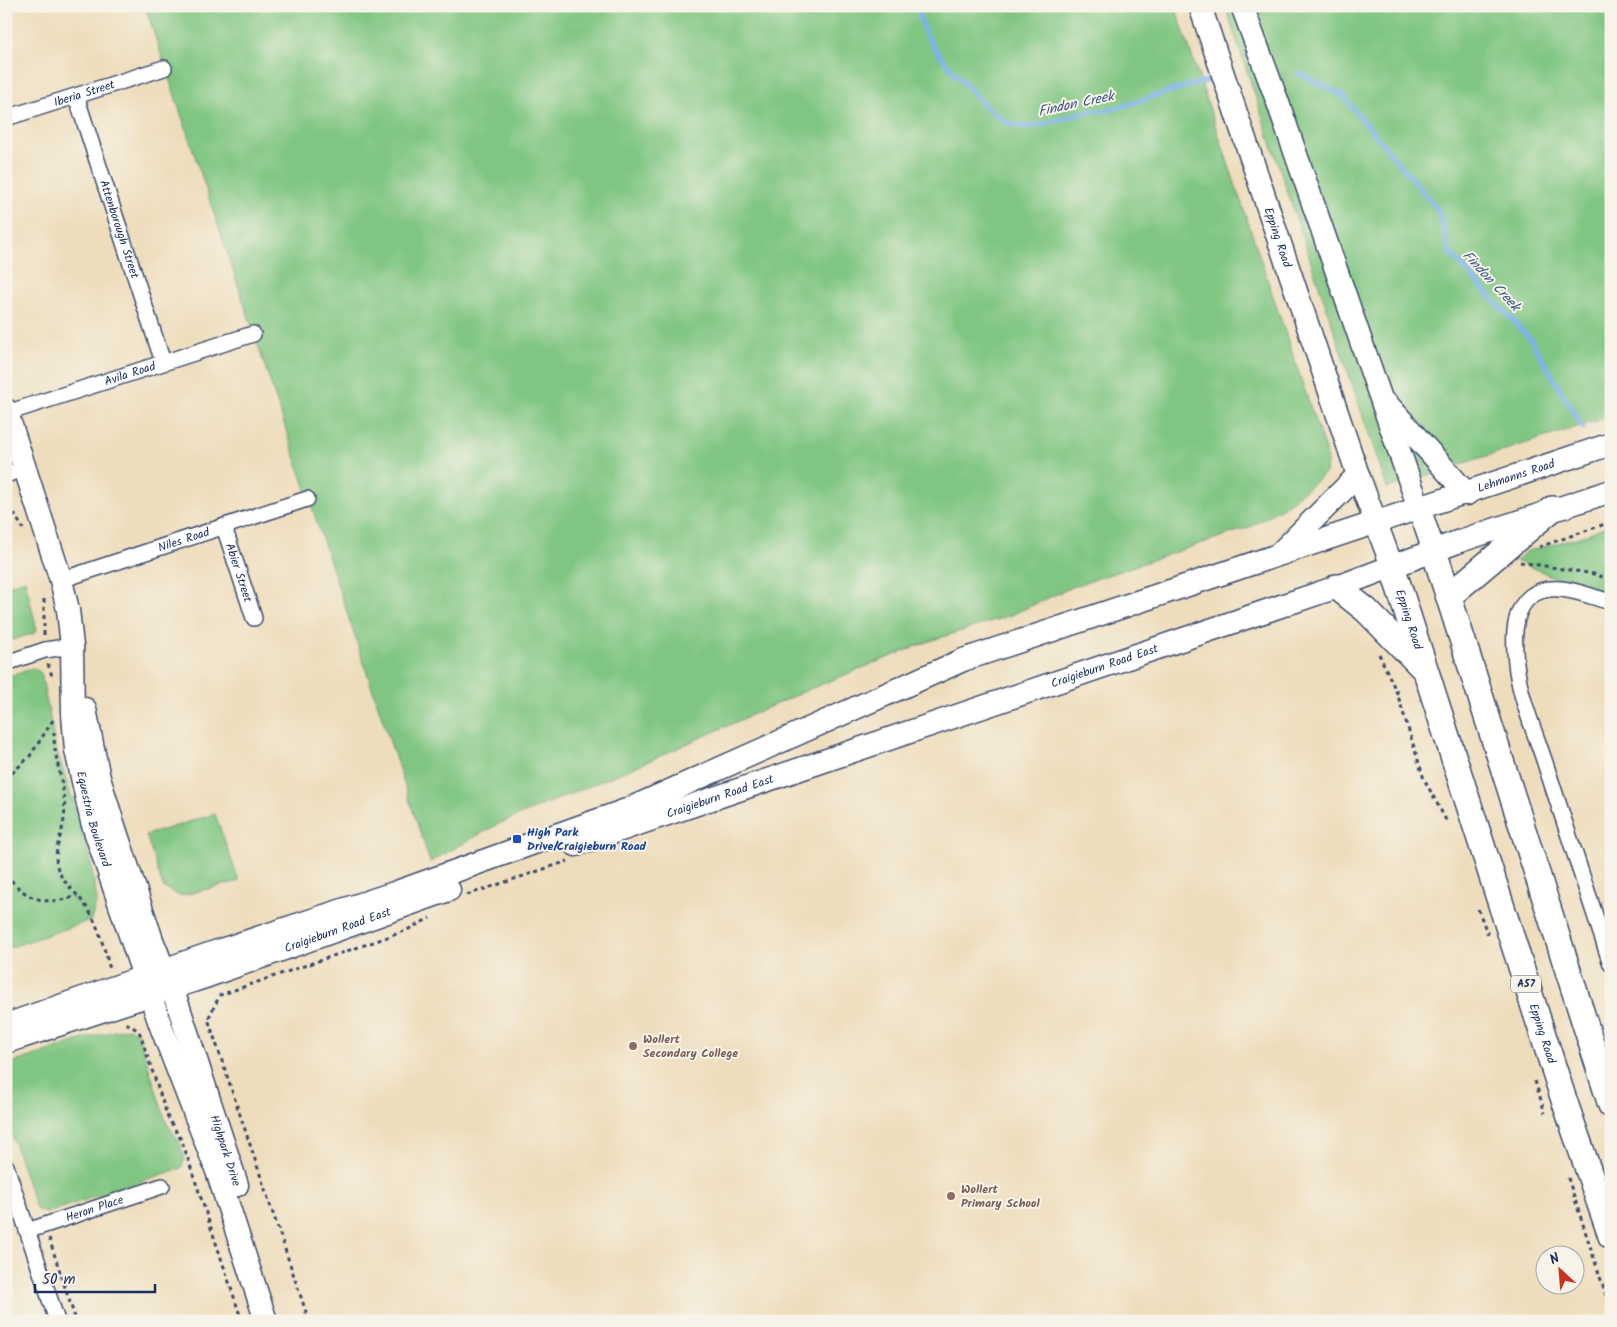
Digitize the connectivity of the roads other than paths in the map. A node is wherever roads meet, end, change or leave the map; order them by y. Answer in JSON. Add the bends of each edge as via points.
{"nodes":[{"id":1,"x":1200,"y":6,"type":"edge"},
{"id":2,"x":1215,"y":6,"type":"edge"},
{"id":3,"x":1242,"y":6,"type":"edge"},
{"id":4,"x":1212,"y":40,"type":"junction"},
{"id":5,"x":164,"y":68,"type":"dead end"},
{"id":6,"x":76,"y":96,"type":"junction"},
{"id":7,"x":6,"y":118,"type":"edge"},
{"id":8,"x":253,"y":334,"type":"dead end"},
{"id":9,"x":163,"y":362,"type":"junction"},
{"id":10,"x":1381,"y":397,"type":"junction"},
{"id":11,"x":7,"y":411,"type":"edge"},
{"id":12,"x":1611,"y":444,"type":"edge"},
{"id":13,"x":16,"y":472,"type":"edge"},
{"id":14,"x":1358,"y":475,"type":"junction"},
{"id":15,"x":1611,"y":491,"type":"edge"},
{"id":16,"x":1467,"y":494,"type":"junction"},
{"id":17,"x":307,"y":499,"type":"dead end"},
{"id":18,"x":1420,"y":509,"type":"junction"},
{"id":19,"x":1552,"y":509,"type":"junction"},
{"id":20,"x":1377,"y":523,"type":"junction"},
{"id":21,"x":224,"y":527,"type":"junction"},
{"id":22,"x":1434,"y":551,"type":"junction"},
{"id":23,"x":1277,"y":556,"type":"junction"},
{"id":24,"x":1392,"y":566,"type":"junction"},
{"id":25,"x":52,"y":587,"type":"junction"},
{"id":26,"x":1337,"y":587,"type":"junction"},
{"id":27,"x":1449,"y":596,"type":"junction"},
{"id":28,"x":1611,"y":602,"type":"edge"},
{"id":29,"x":254,"y":618,"type":"dead end"},
{"id":30,"x":72,"y":646,"type":"junction"},
{"id":31,"x":6,"y":663,"type":"edge"},
{"id":32,"x":1423,"y":669,"type":"junction"},
{"id":33,"x":1609,"y":955,"type":"edge"},
{"id":34,"x":157,"y":983,"type":"junction"},
{"id":35,"x":122,"y":1004,"type":"junction"},
{"id":36,"x":6,"y":1025,"type":"edge"},
{"id":37,"x":6,"y":1042,"type":"edge"},
{"id":38,"x":1611,"y":1105,"type":"edge"},
{"id":39,"x":6,"y":1166,"type":"edge"},
{"id":40,"x":162,"y":1186,"type":"dead end"},
{"id":41,"x":27,"y":1231,"type":"junction"},
{"id":42,"x":1611,"y":1236,"type":"edge"},
{"id":43,"x":57,"y":1321,"type":"edge"},
{"id":44,"x":266,"y":1321,"type":"edge"},
{"id":45,"x":283,"y":1321,"type":"edge"}],
"edges":[{"from":1,"to":4,"type":"main road","name":"Epping Road"},
{"from":2,"to":4,"type":"main road"},
{"from":3,"to":10,"type":"main road"},
{"from":4,"to":14,"type":"main road","name":"Epping Road"},
{"from":5,"to":6,"type":"street","name":"Iberia Street"},
{"from":6,"to":7,"type":"street","name":"Iberia Street"},
{"from":6,"to":9,"type":"street","name":"Attenborough Street"},
{"from":8,"to":9,"type":"street","name":"Avila Road"},
{"from":9,"to":11,"type":"street","name":"Avila Road"},
{"from":10,"to":16,"type":"main road"},
{"from":10,"to":18,"type":"main road"},
{"from":11,"to":13,"type":"main road","name":"Equestria Boulevard"},
{"from":12,"to":16,"type":"main road","name":"Lehmanns Road"},
{"from":13,"to":25,"type":"main road","name":"Equestria Boulevard"},
{"from":14,"to":20,"type":"main road","name":"Epping Road"},
{"from":14,"to":23,"type":"main road"},
{"from":15,"to":19,"type":"main road"},
{"from":16,"to":18,"type":"main road","name":"Lehmanns Road"},
{"from":17,"to":21,"type":"street","name":"Niles Road"},
{"from":18,"to":20,"type":"main road","name":"Craigieburn Road East"},
{"from":18,"to":22,"type":"main road"},
{"from":19,"to":22,"type":"main road"},
{"from":19,"to":27,"type":"main road"},
{"from":20,"to":23,"type":"main road","name":"Craigieburn Road East"},
{"from":20,"to":24,"type":"main road","name":"Epping Road"},
{"from":21,"to":25,"type":"street","name":"Niles Road"},
{"from":21,"to":29,"type":"street","name":"Abier Street"},
{"from":22,"to":24,"type":"main road","name":"Craigieburn Road East"},
{"from":22,"to":27,"type":"main road"},
{"from":23,"to":34,"type":"main road","name":"Craigieburn Road East","via":[[963,660],[628,810],[394,893]]},
{"from":24,"to":26,"type":"main road","name":"Craigieburn Road East"},
{"from":24,"to":32,"type":"main road","name":"Epping Road","number":"A57"},
{"from":25,"to":30,"type":"main road","name":"Equestria Boulevard","via":[[69,615]]},
{"from":26,"to":32,"type":"main road","via":[[1366,610]]},
{"from":26,"to":34,"type":"main road","name":"Craigieburn Road East","via":[[500,870],[366,921]]},
{"from":27,"to":38,"type":"main road"},
{"from":28,"to":33,"type":"street","via":[[1556,588],[1532,595],[1521,607],[1516,627],[1519,684]]},
{"from":30,"to":31,"type":"street","via":[[46,650]]},
{"from":30,"to":34,"type":"main road","name":"Equestria Boulevard","via":[[74,724],[85,795]]},
{"from":32,"to":42,"type":"main road","name":"Epping Road","number":"A57"},
{"from":34,"to":35,"type":"main road","name":"Craigieburn Road East"},
{"from":34,"to":44,"type":"main road","name":"Highpark Drive"},
{"from":34,"to":45,"type":"main road","name":"Highpark Drive"},
{"from":35,"to":36,"type":"main road","name":"Craigieburn Road East"},
{"from":35,"to":37,"type":"main road","name":"Craigieburn Road East"},
{"from":39,"to":41,"type":"street"},
{"from":40,"to":41,"type":"street","name":"Heron Place"},
{"from":41,"to":43,"type":"street"}]}
